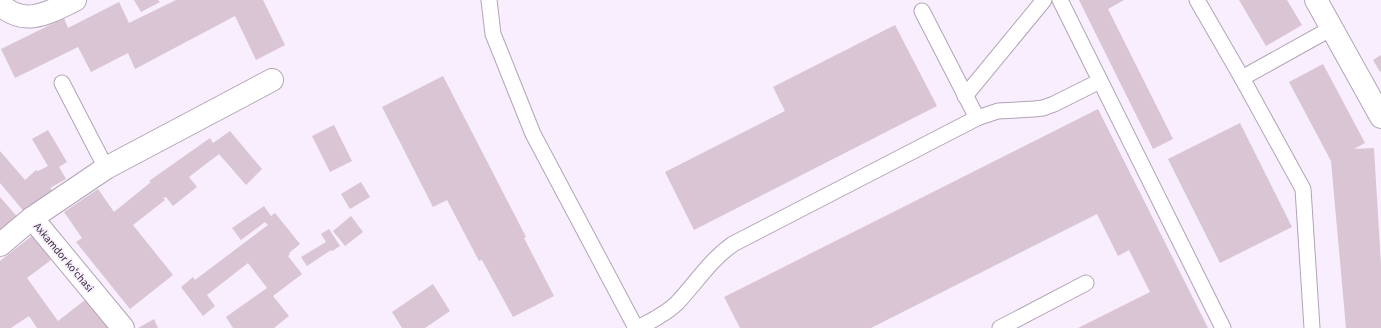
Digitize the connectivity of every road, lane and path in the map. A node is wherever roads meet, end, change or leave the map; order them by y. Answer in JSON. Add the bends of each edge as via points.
{"nodes":[{"id":1,"x":75,"y":0,"type":"edge"},
{"id":2,"x":489,"y":0,"type":"edge"},
{"id":3,"x":1044,"y":0,"type":"edge"},
{"id":4,"x":1060,"y":0,"type":"edge"},
{"id":5,"x":1197,"y":0,"type":"edge"},
{"id":6,"x":1316,"y":0,"type":"edge"},
{"id":7,"x":0,"y":4,"type":"edge"},
{"id":8,"x":922,"y":11,"type":"dead end"},
{"id":9,"x":1332,"y":28,"type":"junction"},
{"id":10,"x":1242,"y":78,"type":"junction"},
{"id":11,"x":272,"y":80,"type":"dead end"},
{"id":12,"x":1100,"y":81,"type":"junction"},
{"id":13,"x":62,"y":83,"type":"dead end"},
{"id":14,"x":965,"y":96,"type":"junction"},
{"id":15,"x":1381,"y":117,"type":"edge"},
{"id":16,"x":977,"y":118,"type":"junction"},
{"id":17,"x":106,"y":168,"type":"junction"},
{"id":18,"x":32,"y":218,"type":"junction"},
{"id":19,"x":0,"y":245,"type":"edge"},
{"id":20,"x":1086,"y":283,"type":"dead end"},
{"id":21,"x":1309,"y":327,"type":"edge"},
{"id":22,"x":123,"y":328,"type":"edge"},
{"id":23,"x":637,"y":328,"type":"edge"},
{"id":24,"x":1000,"y":328,"type":"edge"},
{"id":25,"x":1223,"y":328,"type":"edge"}],
"edges":[{"from":1,"to":7,"type":"street","via":[[51,11],[23,17],[14,15]]},
{"from":2,"to":23,"type":"lane","via":[[493,34],[533,134]]},
{"from":3,"to":14,"type":"lane"},
{"from":4,"to":12,"type":"lane"},
{"from":5,"to":10,"type":"lane"},
{"from":6,"to":9,"type":"street"},
{"from":8,"to":14,"type":"lane"},
{"from":9,"to":10,"type":"lane"},
{"from":9,"to":15,"type":"street"},
{"from":10,"to":21,"type":"lane","via":[[1303,189]]},
{"from":11,"to":17,"type":"street"},
{"from":12,"to":16,"type":"lane","via":[[1043,108],[998,111]]},
{"from":12,"to":25,"type":"lane"},
{"from":13,"to":17,"type":"lane"},
{"from":14,"to":16,"type":"lane"},
{"from":16,"to":23,"type":"lane","via":[[733,244],[716,257],[676,304],[661,316]]},
{"from":17,"to":18,"type":"street"},
{"from":18,"to":19,"type":"street","name":"Axkamdor koʻchasi"},
{"from":18,"to":22,"type":"street","name":"Axkamdor koʻchasi"},
{"from":20,"to":24,"type":"lane"}]}
